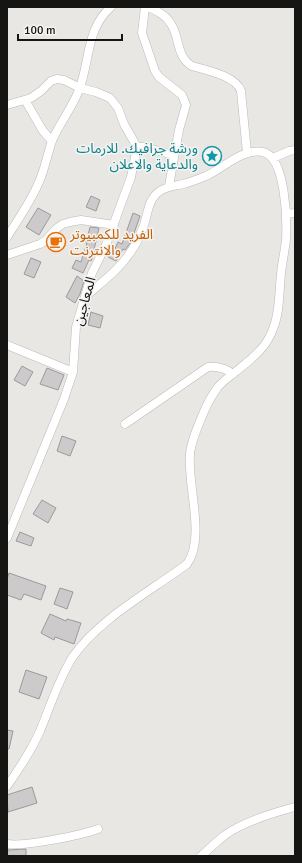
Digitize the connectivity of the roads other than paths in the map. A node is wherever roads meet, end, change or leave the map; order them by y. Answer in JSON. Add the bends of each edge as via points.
{"nodes":[{"id":1,"x":111,"y":7,"type":"edge"},
{"id":2,"x":145,"y":7,"type":"edge"},
{"id":3,"x":148,"y":7,"type":"edge"},
{"id":4,"x":80,"y":88,"type":"junction"},
{"id":5,"x":25,"y":100,"type":"junction"},
{"id":6,"x":7,"y":106,"type":"edge"},
{"id":7,"x":52,"y":141,"type":"junction"},
{"id":8,"x":137,"y":147,"type":"junction"},
{"id":9,"x":295,"y":150,"type":"edge"},
{"id":10,"x":247,"y":153,"type":"junction"},
{"id":11,"x":174,"y":155,"type":"junction"},
{"id":12,"x":273,"y":158,"type":"junction"},
{"id":13,"x":169,"y":186,"type":"junction"},
{"id":14,"x":295,"y":212,"type":"edge"},
{"id":15,"x":286,"y":214,"type":"junction"},
{"id":16,"x":114,"y":225,"type":"junction"},
{"id":17,"x":7,"y":237,"type":"edge"},
{"id":18,"x":7,"y":255,"type":"edge"},
{"id":19,"x":85,"y":297,"type":"junction"},
{"id":20,"x":7,"y":345,"type":"edge"},
{"id":21,"x":73,"y":372,"type":"junction"},
{"id":22,"x":232,"y":374,"type":"junction"},
{"id":23,"x":124,"y":424,"type":"dead end"},
{"id":24,"x":7,"y":538,"type":"edge"},
{"id":25,"x":7,"y":786,"type":"edge"},
{"id":26,"x":295,"y":807,"type":"edge"},
{"id":27,"x":98,"y":828,"type":"dead end"},
{"id":28,"x":7,"y":844,"type":"edge"},
{"id":29,"x":201,"y":856,"type":"edge"}],
"edges":[{"from":1,"to":4,"type":"street","via":[[96,24]]},
{"from":2,"to":11,"type":"street","via":[[142,33],[155,71],[182,95],[185,101],[186,110]]},
{"from":3,"to":10,"type":"street","via":[[172,24],[181,53],[187,62],[238,84],[241,91]]},
{"from":4,"to":5,"type":"street","via":[[57,79]]},
{"from":4,"to":7,"type":"street"},
{"from":4,"to":8,"type":"street","via":[[103,94],[113,101]]},
{"from":5,"to":6,"type":"street"},
{"from":5,"to":7,"type":"street","via":[[43,131]]},
{"from":7,"to":17,"type":"street","via":[[39,183]]},
{"from":8,"to":11,"type":"street"},
{"from":8,"to":16,"type":"street","name":"المعاجين","via":[[131,177]]},
{"from":9,"to":12,"type":"street"},
{"from":10,"to":12,"type":"street","via":[[264,152]]},
{"from":10,"to":13,"type":"street","via":[[208,175]]},
{"from":11,"to":13,"type":"street"},
{"from":12,"to":15,"type":"street","via":[[283,188]]},
{"from":13,"to":19,"type":"street","via":[[152,198],[144,224],[124,262]]},
{"from":14,"to":15,"type":"street"},
{"from":15,"to":22,"type":"street","via":[[286,240],[274,328],[267,343],[255,357]]},
{"from":16,"to":18,"type":"street","via":[[81,220],[70,222],[57,228],[40,244]]},
{"from":16,"to":19,"type":"street","name":"المعاجين","via":[[92,273]]},
{"from":19,"to":21,"type":"street","name":"المعاجين","via":[[76,327]]},
{"from":20,"to":21,"type":"street"},
{"from":21,"to":24,"type":"street","name":"المعاجين"},
{"from":22,"to":23,"type":"street","via":[[222,368],[208,367]]},
{"from":22,"to":25,"type":"street","via":[[219,385],[211,398],[190,452],[195,532],[192,557],[187,564],[94,632],[82,645],[57,689],[29,753]]},
{"from":26,"to":29,"type":"street","via":[[239,828],[226,835]]},
{"from":27,"to":28,"type":"street","via":[[63,837]]}]}
